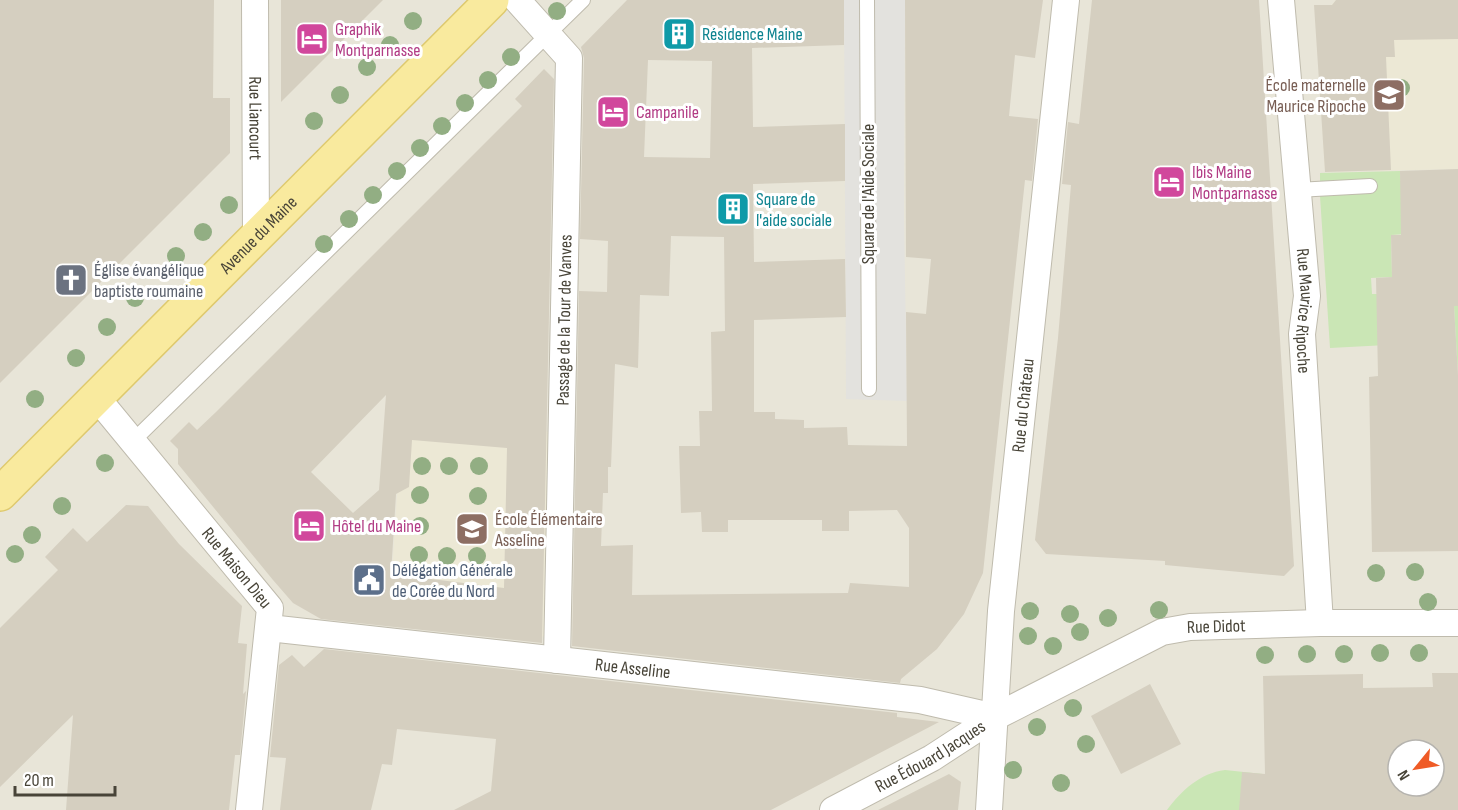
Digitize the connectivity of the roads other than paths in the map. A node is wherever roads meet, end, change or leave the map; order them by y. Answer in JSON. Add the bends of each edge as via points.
{"nodes":[{"id":1,"x":255,"y":0,"type":"edge"},
{"id":2,"x":492,"y":0,"type":"edge"},
{"id":3,"x":517,"y":0,"type":"edge"},
{"id":4,"x":583,"y":0,"type":"edge"},
{"id":5,"x":867,"y":0,"type":"edge"},
{"id":6,"x":1066,"y":0,"type":"edge"},
{"id":7,"x":1281,"y":0,"type":"edge"},
{"id":8,"x":548,"y":35,"type":"junction"},
{"id":9,"x":1370,"y":186,"type":"dead end"},
{"id":10,"x":1297,"y":190,"type":"junction"},
{"id":11,"x":256,"y":237,"type":"junction"},
{"id":12,"x":869,"y":388,"type":"dead end"},
{"id":13,"x":97,"y":398,"type":"junction"},
{"id":14,"x":133,"y":441,"type":"junction"},
{"id":15,"x":0,"y":494,"type":"edge"},
{"id":16,"x":1458,"y":622,"type":"edge"},
{"id":17,"x":1320,"y":623,"type":"junction"},
{"id":18,"x":268,"y":628,"type":"junction"},
{"id":19,"x":557,"y":660,"type":"junction"},
{"id":20,"x":995,"y":717,"type":"junction"},
{"id":21,"x":249,"y":810,"type":"edge"},
{"id":22,"x":833,"y":810,"type":"edge"},
{"id":23,"x":989,"y":810,"type":"edge"}],
"edges":[{"from":1,"to":11,"type":"street","name":"Rue Liancourt"},
{"from":2,"to":11,"type":"main road","name":"Avenue du Maine"},
{"from":3,"to":8,"type":"street","name":"Passage de la Tour de Vanves"},
{"from":4,"to":8,"type":"lane"},
{"from":5,"to":12,"type":"lane","name":"Square de l'Aide Sociale"},
{"from":6,"to":20,"type":"street","name":"Rue du Château","via":[[1001,611]]},
{"from":7,"to":10,"type":"street","name":"Rue Maurice Ripoche"},
{"from":8,"to":14,"type":"lane"},
{"from":8,"to":19,"type":"street","name":"Passage de la Tour de Vanves","via":[[569,58]]},
{"from":9,"to":10,"type":"lane"},
{"from":10,"to":17,"type":"street","name":"Rue Maurice Ripoche","via":[[1308,296],[1302,334]]},
{"from":11,"to":13,"type":"main road","name":"Avenue du Maine"},
{"from":13,"to":14,"type":"street","name":"Rue Maison Dieu"},
{"from":13,"to":15,"type":"main road","name":"Avenue du Maine"},
{"from":14,"to":18,"type":"street","name":"Rue Maison Dieu","via":[[270,608]]},
{"from":16,"to":17,"type":"street","name":"Rue Didot"},
{"from":17,"to":20,"type":"street","name":"Rue Didot","via":[[1190,627],[1162,632]]},
{"from":18,"to":19,"type":"street","name":"Rue Asseline"},
{"from":18,"to":21,"type":"street","name":"Rue Maison Dieu"},
{"from":19,"to":20,"type":"street","name":"Rue Asseline","via":[[920,700]]},
{"from":20,"to":22,"type":"street","name":"Rue Édouard Jacques","via":[[932,758]]},
{"from":20,"to":23,"type":"street","name":"Rue du Château"}]}
